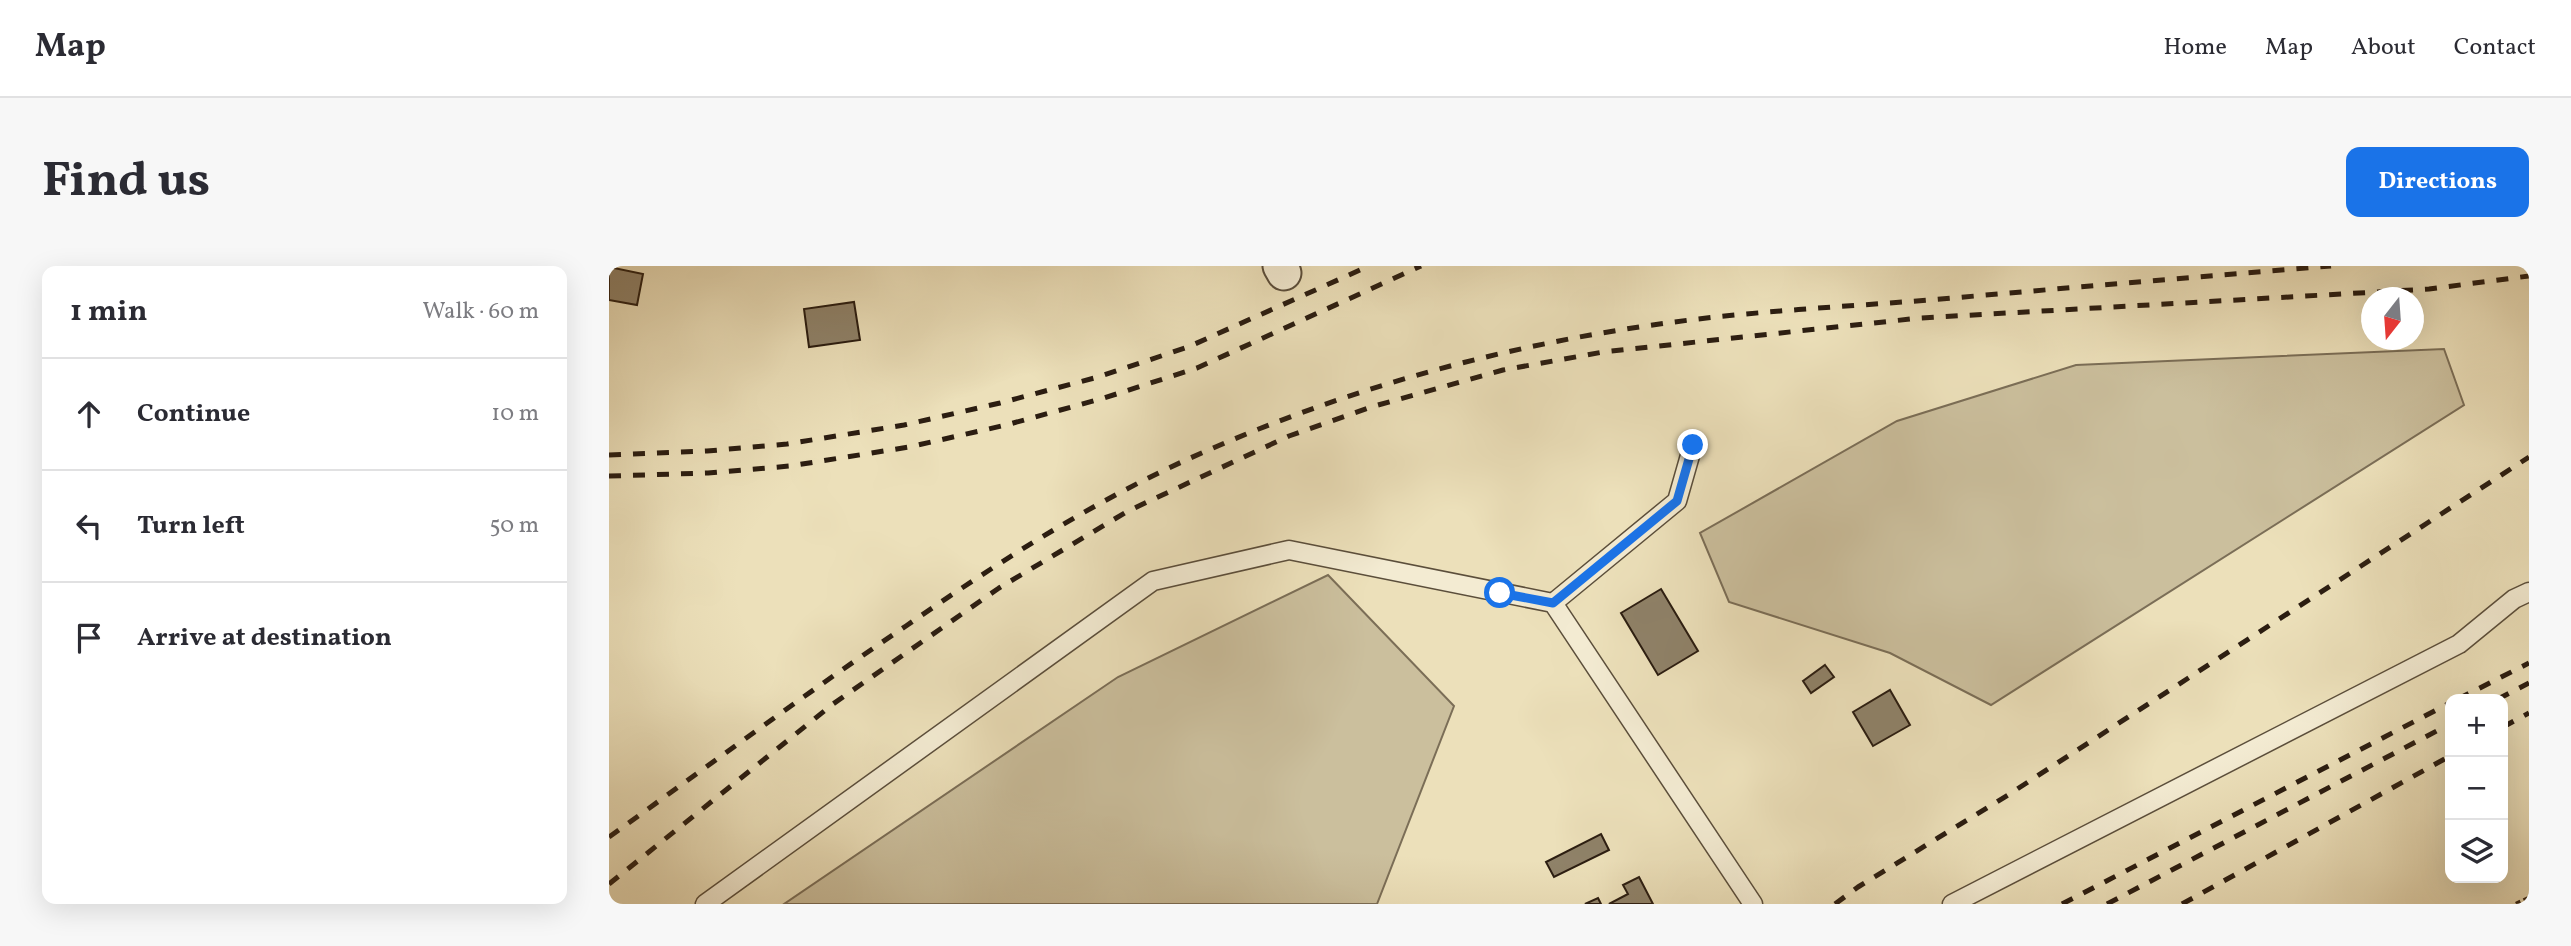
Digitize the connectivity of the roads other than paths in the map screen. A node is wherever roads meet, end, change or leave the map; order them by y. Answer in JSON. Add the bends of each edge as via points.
{"nodes":[{"id":1,"x":1693,"y":445,"type":"dead end"},
{"id":2,"x":2529,"y":592,"type":"edge"},
{"id":3,"x":1553,"y":603,"type":"junction"},
{"id":4,"x":705,"y":904,"type":"edge"},
{"id":5,"x":1753,"y":904,"type":"edge"},
{"id":6,"x":1952,"y":904,"type":"edge"}],
"edges":[{"from":1,"to":3,"type":"lane","via":[[1677,501]]},
{"from":2,"to":6,"type":"lane","via":[[2459,644]]},
{"from":3,"to":4,"type":"lane","via":[[1289,550],[1153,581]]},
{"from":3,"to":5,"type":"lane"}]}
